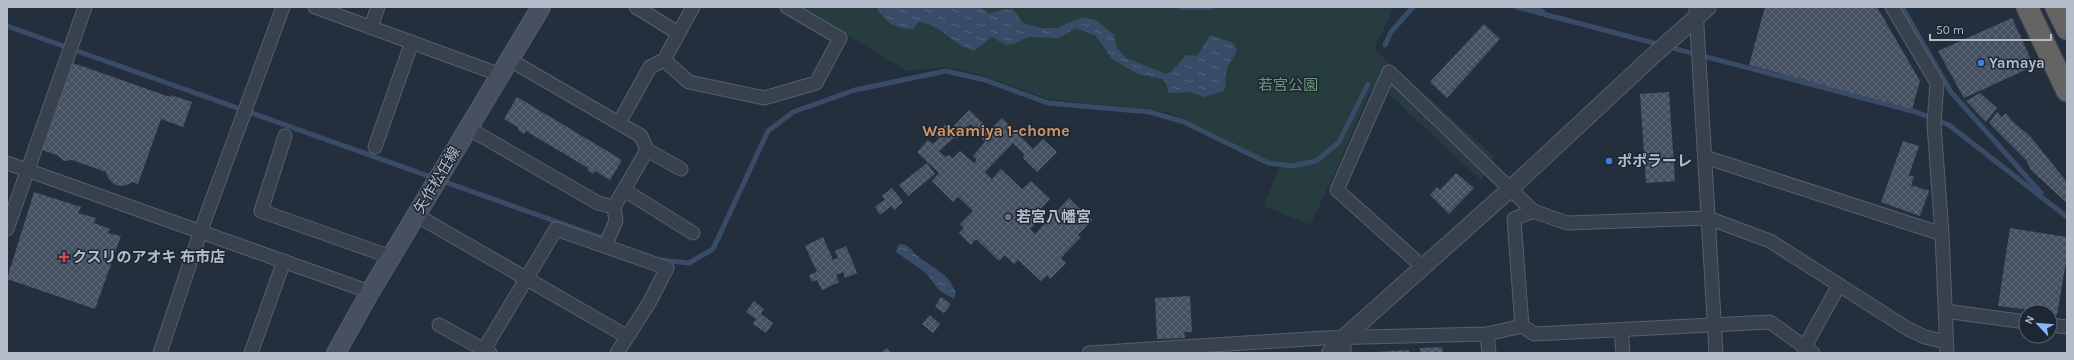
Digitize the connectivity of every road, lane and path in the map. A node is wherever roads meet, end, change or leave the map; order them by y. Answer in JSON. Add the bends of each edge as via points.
{"nodes":[{"id":1,"x":85,"y":7,"type":"edge"},
{"id":2,"x":283,"y":7,"type":"edge"},
{"id":3,"x":315,"y":7,"type":"edge"},
{"id":4,"x":378,"y":7,"type":"edge"},
{"id":5,"x":541,"y":7,"type":"edge"},
{"id":6,"x":636,"y":7,"type":"edge"},
{"id":7,"x":693,"y":7,"type":"edge"},
{"id":8,"x":787,"y":7,"type":"edge"},
{"id":9,"x":1892,"y":7,"type":"edge"},
{"id":10,"x":2027,"y":7,"type":"edge"},
{"id":11,"x":2056,"y":7,"type":"edge"},
{"id":12,"x":1700,"y":11,"type":"edge"},
{"id":13,"x":371,"y":27,"type":"junction"},
{"id":14,"x":2067,"y":30,"type":"edge"},
{"id":15,"x":678,"y":34,"type":"junction"},
{"id":16,"x":412,"y":42,"type":"junction"},
{"id":17,"x":664,"y":60,"type":"junction"},
{"id":18,"x":505,"y":67,"type":"junction"},
{"id":19,"x":2067,"y":91,"type":"edge"},
{"id":20,"x":619,"y":123,"type":"junction"},
{"id":21,"x":468,"y":128,"type":"junction"},
{"id":22,"x":285,"y":136,"type":"dead end"},
{"id":23,"x":374,"y":147,"type":"dead end"},
{"id":24,"x":647,"y":150,"type":"junction"},
{"id":25,"x":1705,"y":158,"type":"junction"},
{"id":26,"x":7,"y":163,"type":"edge"},
{"id":27,"x":682,"y":169,"type":"dead end"},
{"id":28,"x":28,"y":170,"type":"junction"},
{"id":29,"x":624,"y":190,"type":"junction"},
{"id":30,"x":1509,"y":190,"type":"junction"},
{"id":31,"x":614,"y":208,"type":"junction"},
{"id":32,"x":1532,"y":211,"type":"junction"},
{"id":33,"x":416,"y":215,"type":"junction"},
{"id":34,"x":1708,"y":218,"type":"junction"},
{"id":35,"x":7,"y":229,"type":"edge"},
{"id":36,"x":201,"y":230,"type":"junction"},
{"id":37,"x":693,"y":233,"type":"dead end"},
{"id":38,"x":1942,"y":234,"type":"junction"},
{"id":39,"x":606,"y":242,"type":"junction"},
{"id":40,"x":391,"y":257,"type":"junction"},
{"id":41,"x":284,"y":260,"type":"junction"},
{"id":42,"x":1424,"y":268,"type":"junction"},
{"id":43,"x":527,"y":278,"type":"junction"},
{"id":44,"x":1839,"y":285,"type":"junction"},
{"id":45,"x":370,"y":292,"type":"junction"},
{"id":46,"x":1945,"y":311,"type":"junction"},
{"id":47,"x":2018,"y":321,"type":"edge"},
{"id":48,"x":1715,"y":325,"type":"junction"},
{"id":49,"x":439,"y":326,"type":"dead end"},
{"id":50,"x":1522,"y":326,"type":"junction"},
{"id":51,"x":1621,"y":330,"type":"junction"},
{"id":52,"x":1487,"y":334,"type":"junction"},
{"id":53,"x":626,"y":336,"type":"junction"},
{"id":54,"x":1344,"y":345,"type":"edge"},
{"id":55,"x":1947,"y":347,"type":"edge"},
{"id":56,"x":1158,"y":351,"type":"edge"},
{"id":57,"x":1809,"y":351,"type":"edge"},
{"id":58,"x":485,"y":352,"type":"edge"},
{"id":59,"x":160,"y":353,"type":"edge"},
{"id":60,"x":251,"y":353,"type":"edge"},
{"id":61,"x":336,"y":353,"type":"edge"},
{"id":62,"x":617,"y":353,"type":"edge"},
{"id":63,"x":1089,"y":353,"type":"edge"},
{"id":64,"x":1330,"y":353,"type":"edge"},
{"id":65,"x":1488,"y":353,"type":"edge"},
{"id":66,"x":1623,"y":353,"type":"edge"},
{"id":67,"x":1716,"y":353,"type":"edge"}],
"edges":[{"from":1,"to":28,"type":"street"},
{"from":2,"to":36,"type":"street"},
{"from":3,"to":13,"type":"street"},
{"from":4,"to":13,"type":"street"},
{"from":5,"to":18,"type":"main road","name":"矢作松任線"},
{"from":6,"to":15,"type":"street"},
{"from":7,"to":15,"type":"street"},
{"from":8,"to":17,"type":"street","via":[[840,38],[816,83],[764,98],[689,82]]},
{"from":9,"to":38,"type":"street","via":[[1937,83],[1934,124]]},
{"from":10,"to":19,"type":"highway"},
{"from":11,"to":14,"type":"highway"},
{"from":12,"to":25,"type":"street","via":[[1699,53]]},
{"from":12,"to":30,"type":"street"},
{"from":13,"to":16,"type":"street"},
{"from":15,"to":17,"type":"street"},
{"from":16,"to":18,"type":"street"},
{"from":16,"to":23,"type":"street"},
{"from":17,"to":20,"type":"street","via":[[650,66]]},
{"from":18,"to":20,"type":"street"},
{"from":18,"to":21,"type":"main road","name":"矢作松任線"},
{"from":20,"to":24,"type":"street","via":[[641,136]]},
{"from":21,"to":31,"type":"street","via":[[598,204]]},
{"from":21,"to":33,"type":"main road","name":"矢作松任線"},
{"from":22,"to":40,"type":"street","via":[[261,211]]},
{"from":24,"to":27,"type":"street"},
{"from":24,"to":29,"type":"street"},
{"from":25,"to":34,"type":"street"},
{"from":25,"to":38,"type":"street"},
{"from":26,"to":28,"type":"street"},
{"from":28,"to":35,"type":"street"},
{"from":28,"to":36,"type":"street"},
{"from":29,"to":31,"type":"street"},
{"from":29,"to":37,"type":"street"},
{"from":30,"to":32,"type":"street"},
{"from":30,"to":42,"type":"street"},
{"from":30,"to":42,"type":"street","via":[[1389,72],[1337,190]]},
{"from":31,"to":39,"type":"street","via":[[616,221]]},
{"from":32,"to":34,"type":"street","via":[[1567,223]]},
{"from":32,"to":50,"type":"street","via":[[1514,219]]},
{"from":33,"to":40,"type":"main road","name":"矢作松任線"},
{"from":33,"to":43,"type":"street"},
{"from":34,"to":44,"type":"street","via":[[1770,241]]},
{"from":34,"to":48,"type":"street"},
{"from":36,"to":41,"type":"street"},
{"from":36,"to":59,"type":"street"},
{"from":38,"to":46,"type":"street"},
{"from":39,"to":43,"type":"street","via":[[556,229]]},
{"from":39,"to":53,"type":"street","via":[[667,268],[649,303]]},
{"from":40,"to":45,"type":"main road","name":"矢作松任線"},
{"from":41,"to":45,"type":"street"},
{"from":41,"to":60,"type":"street"},
{"from":42,"to":54,"type":"street"},
{"from":43,"to":53,"type":"street"},
{"from":43,"to":58,"type":"street"},
{"from":44,"to":55,"type":"street","via":[[1908,329]]},
{"from":44,"to":57,"type":"street"},
{"from":45,"to":61,"type":"main road","name":"矢作松任線"},
{"from":46,"to":47,"type":"street"},
{"from":46,"to":55,"type":"street"},
{"from":48,"to":51,"type":"street"},
{"from":48,"to":57,"type":"street","via":[[1770,322]]},
{"from":48,"to":67,"type":"street"},
{"from":49,"to":58,"type":"street"},
{"from":50,"to":51,"type":"street","via":[[1534,334]]},
{"from":50,"to":52,"type":"street"},
{"from":51,"to":66,"type":"street"},
{"from":52,"to":54,"type":"street"},
{"from":52,"to":65,"type":"street"},
{"from":53,"to":62,"type":"street"},
{"from":54,"to":56,"type":"street"},
{"from":54,"to":64,"type":"street"},
{"from":56,"to":63,"type":"street"}]}
